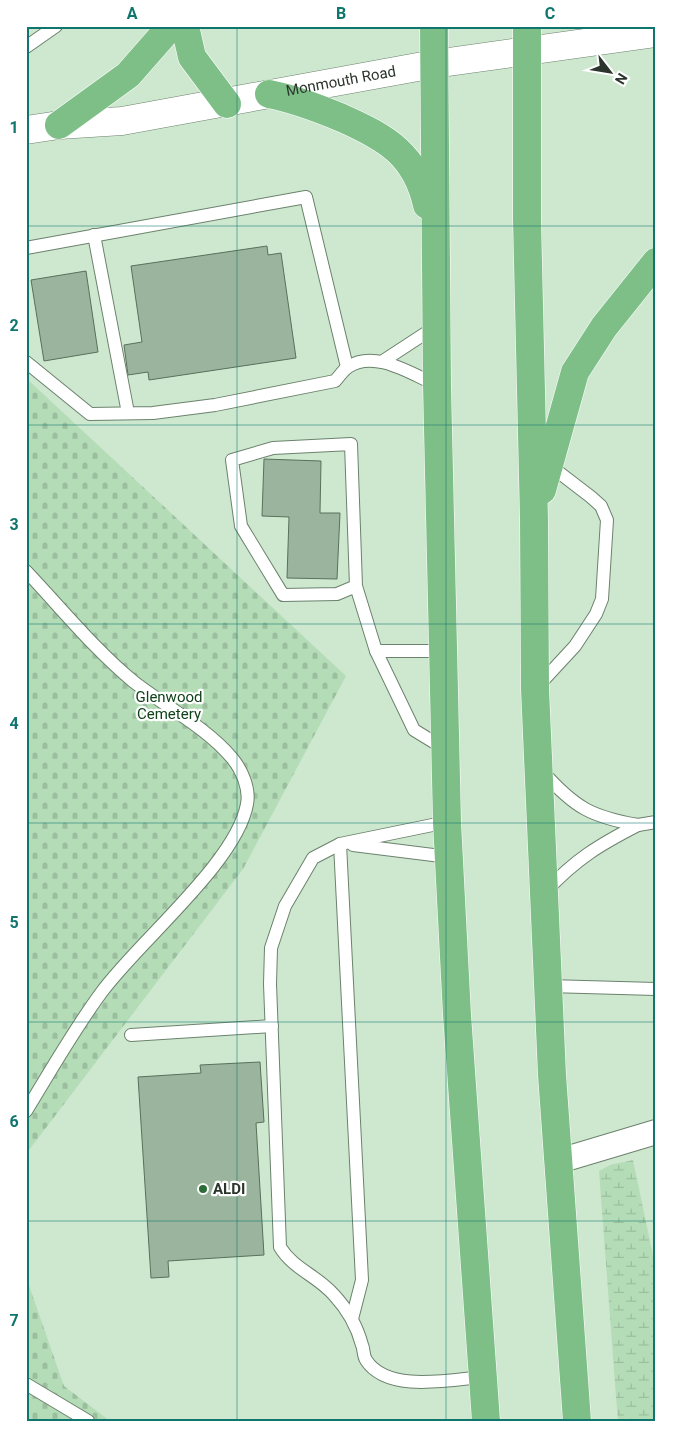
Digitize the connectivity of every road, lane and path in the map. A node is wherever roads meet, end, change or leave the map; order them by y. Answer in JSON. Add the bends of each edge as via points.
{"nodes":[{"id":1,"x":56,"y":26,"type":"edge"},
{"id":2,"x":171,"y":26,"type":"edge"},
{"id":3,"x":185,"y":26,"type":"edge"},
{"id":4,"x":434,"y":26,"type":"edge"},
{"id":5,"x":656,"y":33,"type":"edge"},
{"id":6,"x":527,"y":38,"type":"edge"},
{"id":7,"x":26,"y":47,"type":"edge"},
{"id":8,"x":434,"y":64,"type":"junction"},
{"id":9,"x":269,"y":94,"type":"junction"},
{"id":10,"x":227,"y":104,"type":"junction"},
{"id":11,"x":60,"y":125,"type":"junction"},
{"id":12,"x":26,"y":130,"type":"edge"},
{"id":13,"x":94,"y":235,"type":"junction"},
{"id":14,"x":434,"y":242,"type":"junction"},
{"id":15,"x":26,"y":248,"type":"edge"},
{"id":16,"x":656,"y":262,"type":"edge"},
{"id":17,"x":436,"y":327,"type":"junction"},
{"id":18,"x":383,"y":361,"type":"junction"},
{"id":19,"x":26,"y":362,"type":"edge"},
{"id":20,"x":347,"y":367,"type":"junction"},
{"id":21,"x":437,"y":385,"type":"junction"},
{"id":22,"x":128,"y":413,"type":"junction"},
{"id":23,"x":540,"y":459,"type":"junction"},
{"id":24,"x":26,"y":571,"type":"edge"},
{"id":25,"x":356,"y":586,"type":"junction"},
{"id":26,"x":376,"y":651,"type":"junction"},
{"id":27,"x":444,"y":652,"type":"junction"},
{"id":28,"x":535,"y":689,"type":"junction"},
{"id":29,"x":445,"y":749,"type":"junction"},
{"id":30,"x":538,"y":768,"type":"junction"},
{"id":31,"x":447,"y":822,"type":"junction"},
{"id":32,"x":656,"y":822,"type":"edge"},
{"id":33,"x":638,"y":825,"type":"junction"},
{"id":34,"x":340,"y":844,"type":"junction"},
{"id":35,"x":449,"y":856,"type":"junction"},
{"id":36,"x":544,"y":893,"type":"junction"},
{"id":37,"x":548,"y":986,"type":"junction"},
{"id":38,"x":656,"y":989,"type":"edge"},
{"id":39,"x":272,"y":1026,"type":"junction"},
{"id":40,"x":131,"y":1035,"type":"dead end"},
{"id":41,"x":26,"y":1112,"type":"edge"},
{"id":42,"x":656,"y":1132,"type":"edge"},
{"id":43,"x":559,"y":1161,"type":"junction"},
{"id":44,"x":352,"y":1320,"type":"junction"},
{"id":45,"x":482,"y":1377,"type":"junction"},
{"id":46,"x":26,"y":1384,"type":"edge"},
{"id":47,"x":88,"y":1421,"type":"edge"},
{"id":48,"x":486,"y":1421,"type":"edge"},
{"id":49,"x":577,"y":1421,"type":"edge"}],
"edges":[{"from":1,"to":7,"type":"lane"},
{"from":2,"to":11,"type":"highway","via":[[128,75]]},
{"from":3,"to":10,"type":"highway","via":[[192,58]]},
{"from":4,"to":8,"type":"highway"},
{"from":5,"to":6,"type":"main road","name":"Monmouth Road"},
{"from":6,"to":8,"type":"main road","name":"Monmouth Road"},
{"from":6,"to":23,"type":"highway","via":[[527,229]]},
{"from":8,"to":9,"type":"main road","name":"Monmouth Road"},
{"from":8,"to":14,"type":"highway"},
{"from":9,"to":10,"type":"main road","name":"Monmouth Road"},
{"from":9,"to":14,"type":"highway","via":[[307,104],[391,142],[415,170],[424,191]]},
{"from":10,"to":11,"type":"main road","name":"Monmouth Road","via":[[122,121]]},
{"from":11,"to":12,"type":"main road","name":"Monmouth Road"},
{"from":13,"to":15,"type":"lane"},
{"from":13,"to":20,"type":"lane","via":[[306,197]]},
{"from":13,"to":22,"type":"lane"},
{"from":14,"to":17,"type":"highway"},
{"from":16,"to":23,"type":"highway","via":[[604,327],[575,372]]},
{"from":17,"to":18,"type":"lane"},
{"from":17,"to":21,"type":"highway"},
{"from":18,"to":20,"type":"lane","via":[[359,362]]},
{"from":18,"to":21,"type":"lane"},
{"from":19,"to":22,"type":"lane","via":[[90,414]]},
{"from":20,"to":22,"type":"lane","via":[[335,381],[215,405]]},
{"from":21,"to":27,"type":"highway"},
{"from":23,"to":28,"type":"highway","via":[[534,520]]},
{"from":23,"to":28,"type":"lane","via":[[591,497],[607,520],[602,599],[587,631]]},
{"from":24,"to":41,"type":"lane","via":[[117,667],[232,759],[242,775],[247,798],[239,827],[227,847],[101,994]]},
{"from":25,"to":25,"type":"lane","via":[[350,444],[273,448],[232,460],[241,526],[282,595],[337,594]]},
{"from":25,"to":26,"type":"lane"},
{"from":26,"to":27,"type":"lane"},
{"from":26,"to":29,"type":"lane","via":[[414,730]]},
{"from":27,"to":29,"type":"highway"},
{"from":28,"to":30,"type":"highway"},
{"from":29,"to":31,"type":"highway"},
{"from":30,"to":33,"type":"lane","via":[[561,793],[594,815]]},
{"from":30,"to":36,"type":"highway"},
{"from":31,"to":34,"type":"lane"},
{"from":31,"to":35,"type":"highway"},
{"from":32,"to":33,"type":"lane"},
{"from":33,"to":36,"type":"lane","via":[[568,867]]},
{"from":34,"to":35,"type":"lane"},
{"from":34,"to":39,"type":"lane","via":[[313,858],[285,906],[271,948]]},
{"from":34,"to":44,"type":"lane","via":[[362,1280]]},
{"from":35,"to":45,"type":"highway","via":[[456,1015]]},
{"from":36,"to":37,"type":"highway"},
{"from":37,"to":38,"type":"lane"},
{"from":37,"to":43,"type":"highway"},
{"from":39,"to":40,"type":"lane"},
{"from":39,"to":44,"type":"lane","via":[[280,1247],[293,1264],[333,1294]]},
{"from":42,"to":43,"type":"street"},
{"from":43,"to":49,"type":"highway"},
{"from":44,"to":45,"type":"lane","via":[[365,1359],[374,1369],[394,1379],[410,1382]]},
{"from":45,"to":48,"type":"highway"},
{"from":46,"to":47,"type":"lane"}]}
